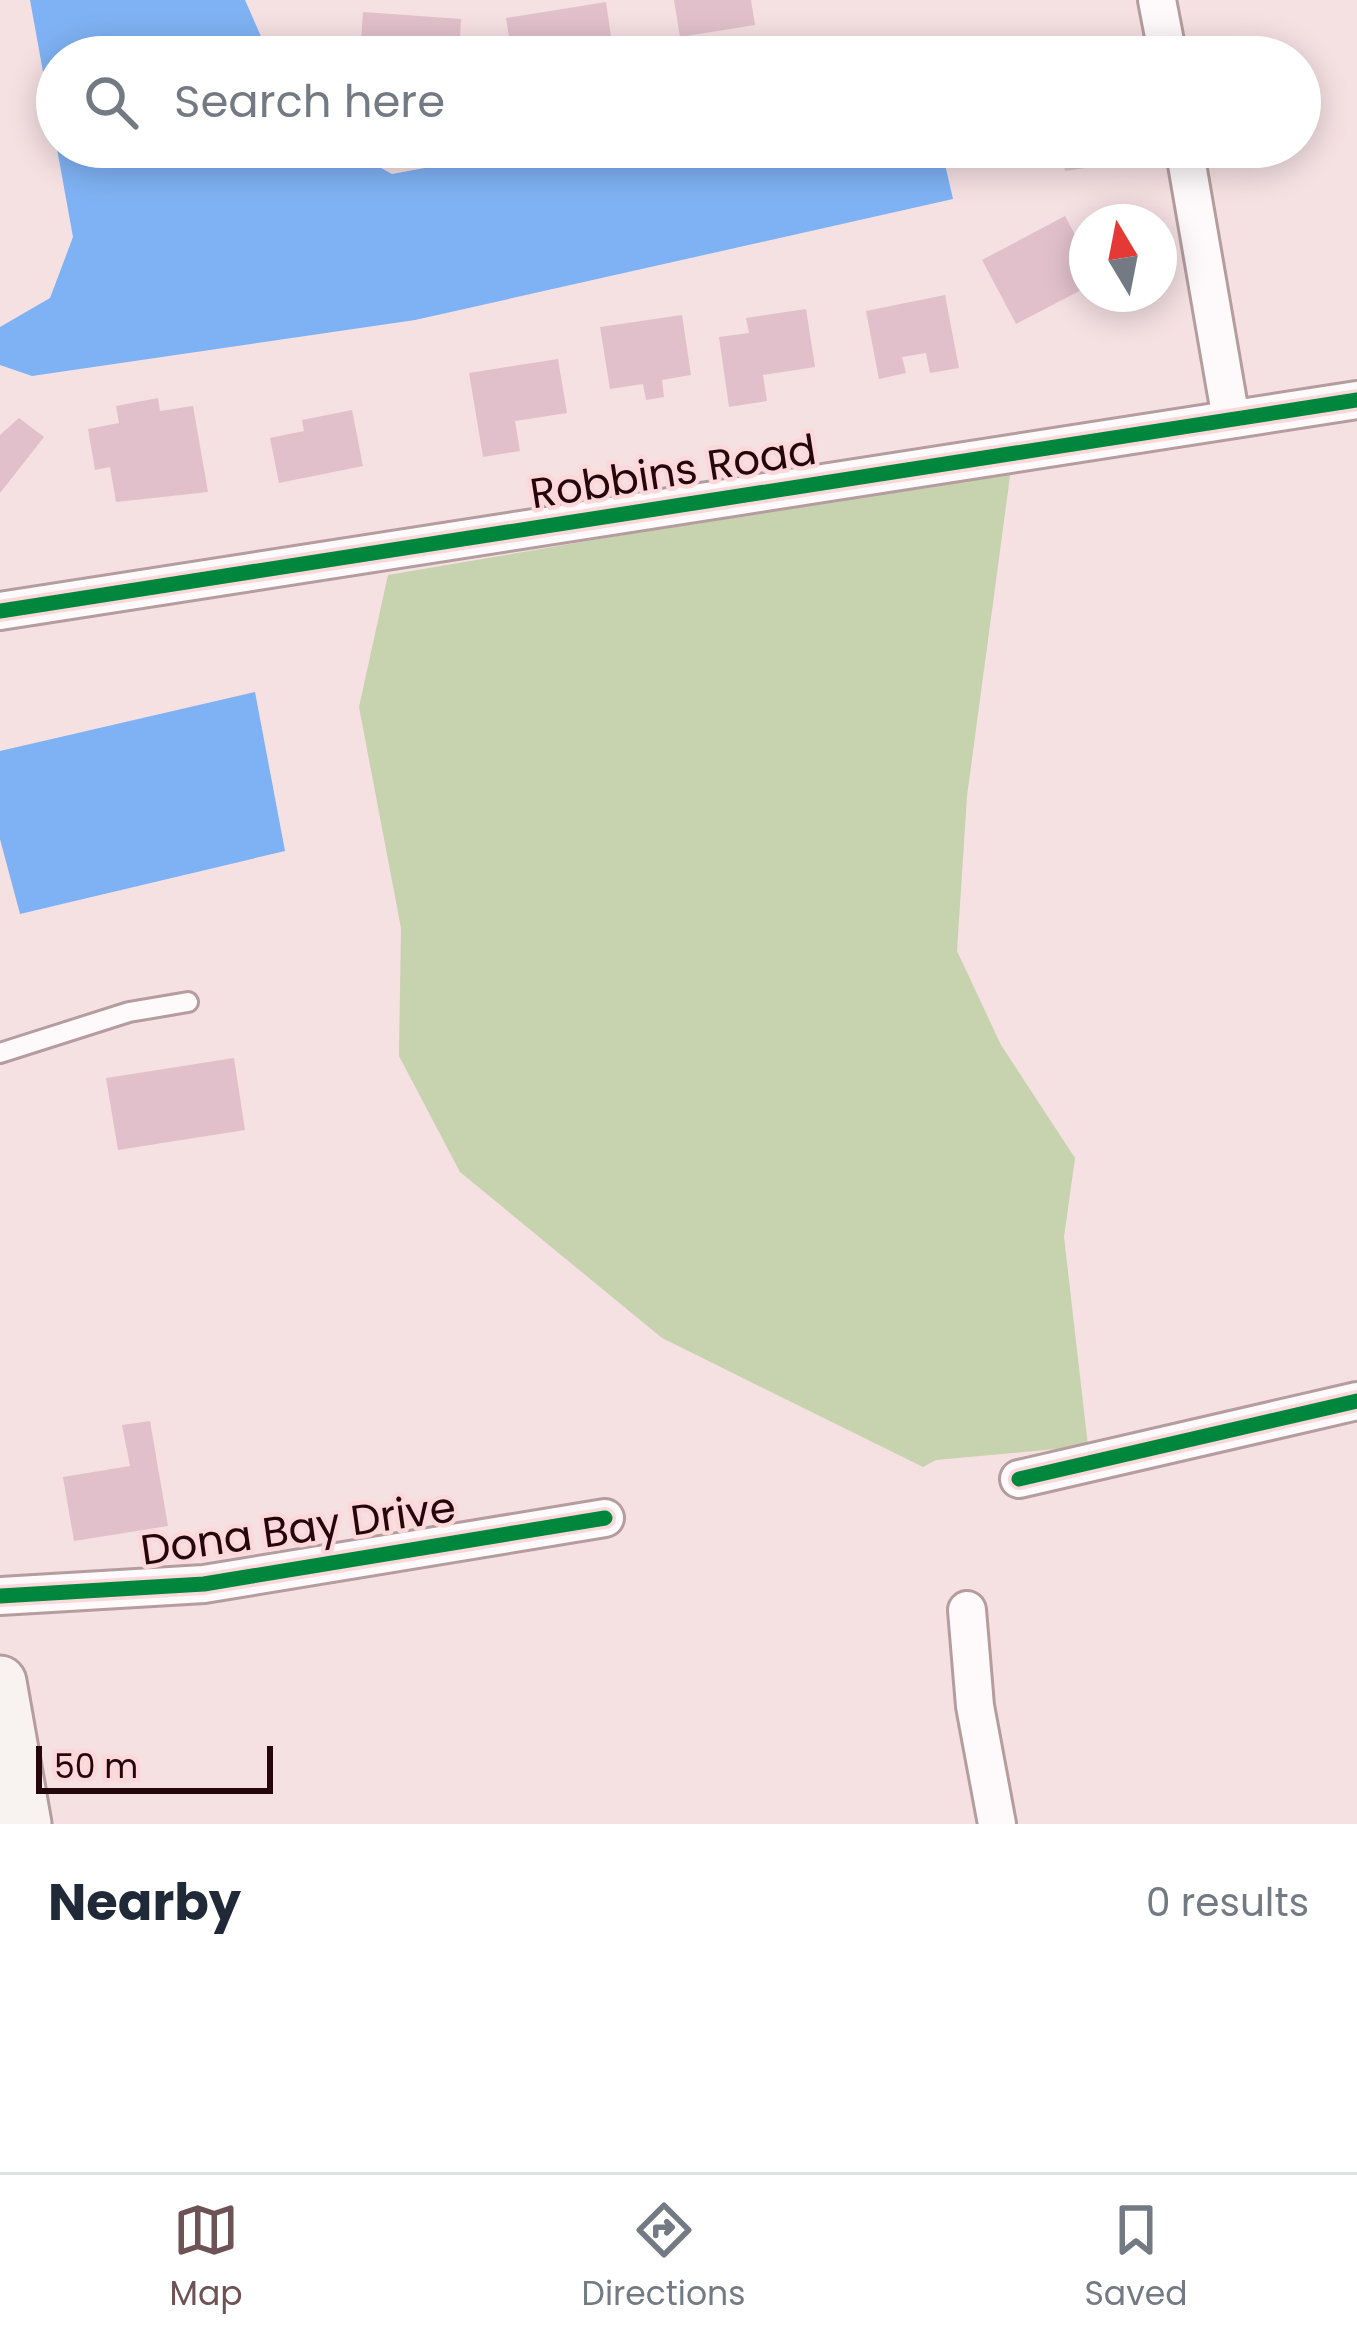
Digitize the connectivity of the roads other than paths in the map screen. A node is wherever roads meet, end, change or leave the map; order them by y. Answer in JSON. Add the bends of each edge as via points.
{"nodes":[{"id":1,"x":1157,"y":0,"type":"edge"},
{"id":2,"x":1164,"y":36,"type":"edge"},
{"id":3,"x":1188,"y":168,"type":"edge"},
{"id":4,"x":1357,"y":400,"type":"edge"},
{"id":5,"x":1231,"y":418,"type":"junction"},
{"id":6,"x":0,"y":611,"type":"edge"},
{"id":7,"x":188,"y":1001,"type":"dead end"},
{"id":8,"x":0,"y":1053,"type":"edge"},
{"id":9,"x":1357,"y":1401,"type":"edge"},
{"id":10,"x":1018,"y":1479,"type":"dead end"},
{"id":11,"x":605,"y":1518,"type":"dead end"},
{"id":12,"x":0,"y":1596,"type":"edge"},
{"id":13,"x":967,"y":1610,"type":"dead end"},
{"id":14,"x":0,"y":1682,"type":"edge"},
{"id":15,"x":25,"y":1824,"type":"edge"},
{"id":16,"x":997,"y":1824,"type":"edge"}],
"edges":[{"from":1,"to":2,"type":"street"},
{"from":3,"to":5,"type":"street"},
{"from":4,"to":5,"type":"street","name":"Robbins Road"},
{"from":5,"to":6,"type":"street","name":"Robbins Road"},
{"from":7,"to":8,"type":"lane"},
{"from":9,"to":10,"type":"street"},
{"from":11,"to":12,"type":"street","name":"Dona Bay Drive","via":[[204,1584]]},
{"from":13,"to":16,"type":"street"},
{"from":14,"to":15,"type":"main road"}]}
